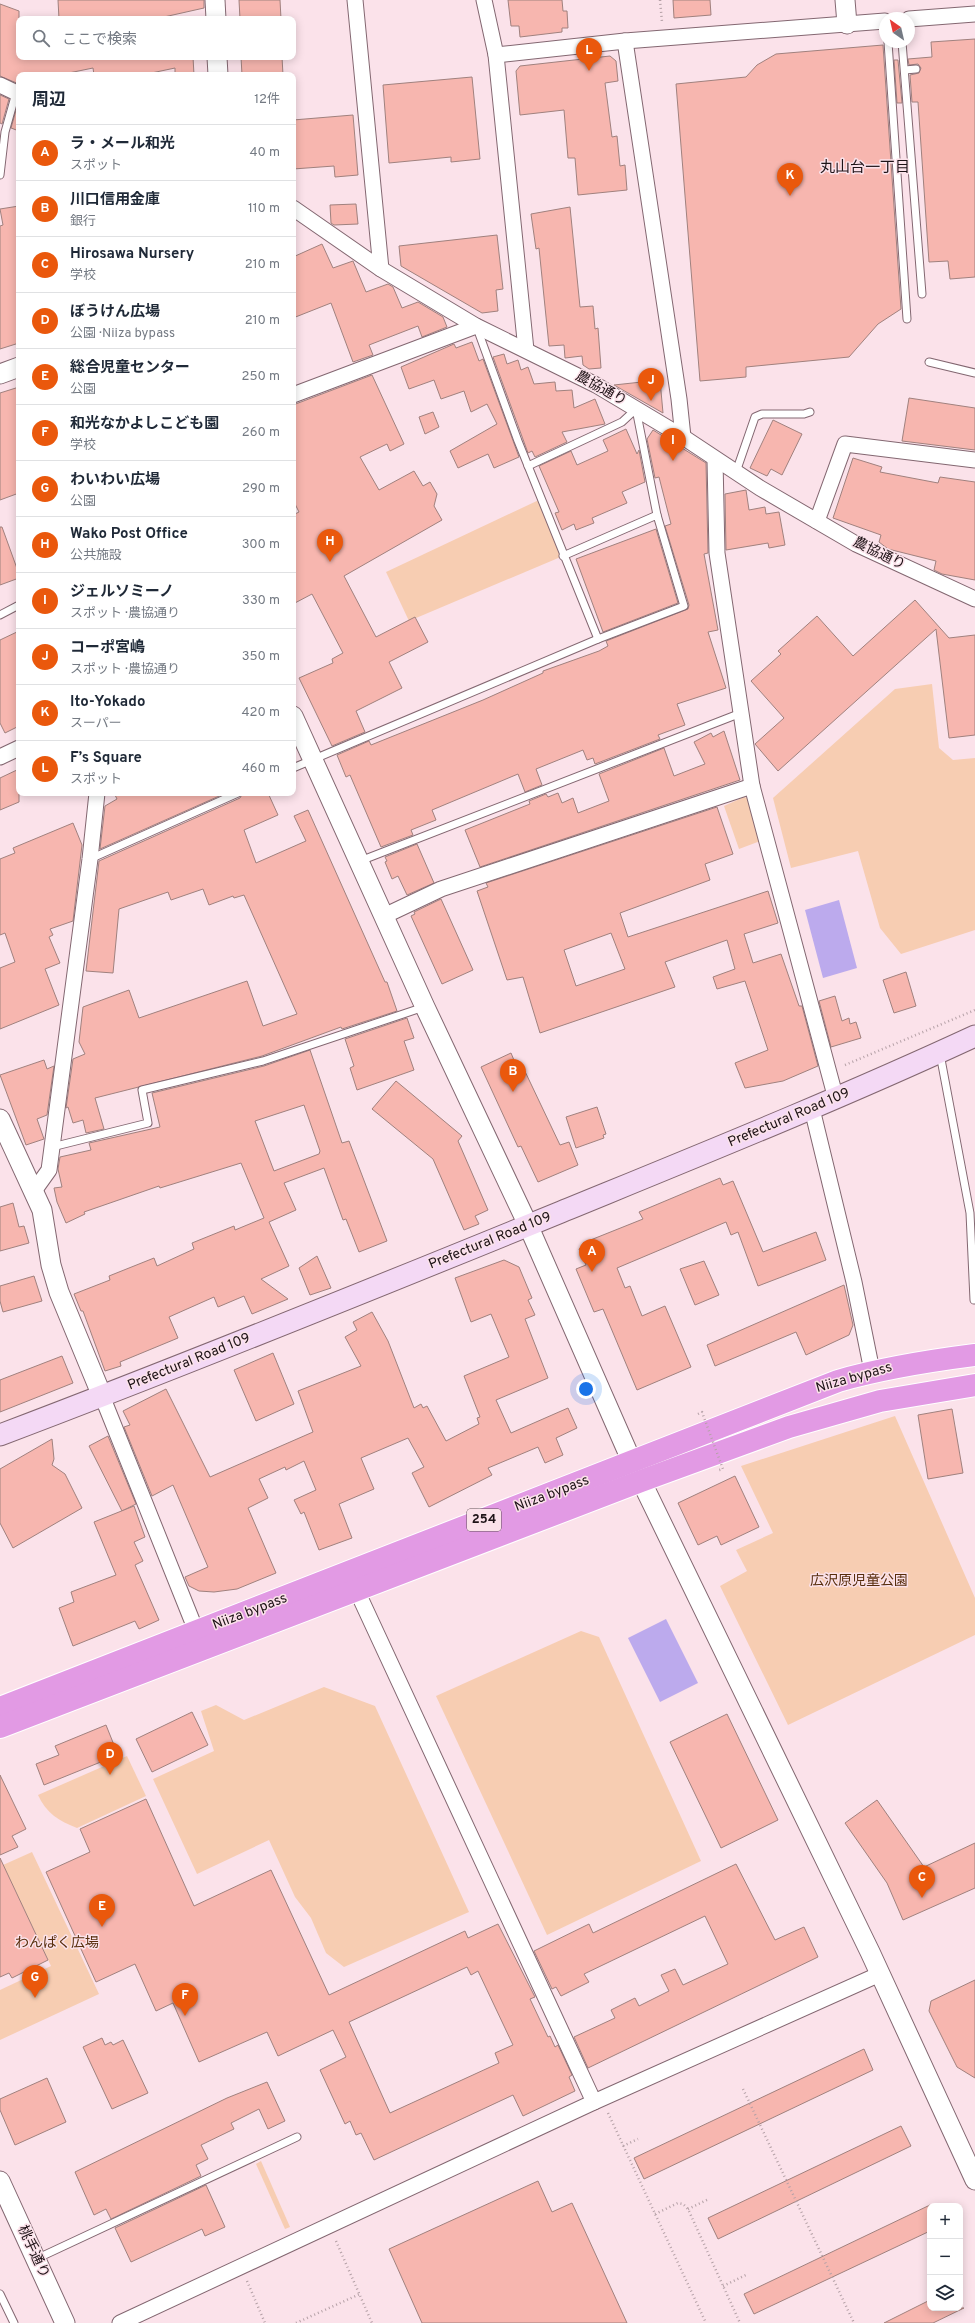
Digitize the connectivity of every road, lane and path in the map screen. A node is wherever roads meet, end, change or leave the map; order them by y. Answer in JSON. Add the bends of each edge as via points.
{"nodes":[{"id":1,"x":215,"y":0,"type":"edge"},
{"id":2,"x":355,"y":0,"type":"edge"},
{"id":3,"x":484,"y":0,"type":"edge"},
{"id":4,"x":845,"y":0,"type":"edge"},
{"id":5,"x":975,"y":14,"type":"edge"},
{"id":6,"x":216,"y":16,"type":"edge"},
{"id":7,"x":915,"y":19,"type":"edge"},
{"id":8,"x":879,"y":21,"type":"edge"},
{"id":9,"x":847,"y":24,"type":"junction"},
{"id":10,"x":624,"y":42,"type":"junction"},
{"id":11,"x":888,"y":48,"type":"edge"},
{"id":12,"x":903,"y":48,"type":"edge"},
{"id":13,"x":496,"y":55,"type":"junction"},
{"id":14,"x":217,"y":60,"type":"edge"},
{"id":15,"x":916,"y":69,"type":"dead end"},
{"id":16,"x":905,"y":70,"type":"junction"},
{"id":17,"x":218,"y":72,"type":"edge"},
{"id":18,"x":0,"y":85,"type":"edge"},
{"id":19,"x":16,"y":92,"type":"edge"},
{"id":20,"x":16,"y":99,"type":"edge"},
{"id":21,"x":0,"y":175,"type":"edge"},
{"id":22,"x":296,"y":210,"type":"edge"},
{"id":23,"x":381,"y":269,"type":"junction"},
{"id":24,"x":922,"y":294,"type":"dead end"},
{"id":25,"x":908,"y":319,"type":"dead end"},
{"id":26,"x":476,"y":326,"type":"junction"},
{"id":27,"x":526,"y":350,"type":"junction"},
{"id":28,"x":929,"y":362,"type":"dead end"},
{"id":29,"x":16,"y":368,"type":"edge"},
{"id":30,"x":975,"y":373,"type":"edge"},
{"id":31,"x":0,"y":374,"type":"edge"},
{"id":32,"x":296,"y":394,"type":"edge"},
{"id":33,"x":636,"y":409,"type":"junction"},
{"id":34,"x":810,"y":412,"type":"dead end"},
{"id":35,"x":683,"y":437,"type":"junction"},
{"id":36,"x":715,"y":460,"type":"junction"},
{"id":37,"x":975,"y":460,"type":"edge"},
{"id":38,"x":528,"y":466,"type":"junction"},
{"id":39,"x":736,"y":472,"type":"junction"},
{"id":40,"x":657,"y":515,"type":"junction"},
{"id":41,"x":817,"y":521,"type":"junction"},
{"id":42,"x":563,"y":556,"type":"junction"},
{"id":43,"x":975,"y":599,"type":"edge"},
{"id":44,"x":16,"y":607,"type":"edge"},
{"id":45,"x":0,"y":615,"type":"edge"},
{"id":46,"x":598,"y":639,"type":"junction"},
{"id":47,"x":741,"y":713,"type":"junction"},
{"id":48,"x":296,"y":723,"type":"edge"},
{"id":49,"x":16,"y":749,"type":"edge"},
{"id":50,"x":0,"y":757,"type":"edge"},
{"id":51,"x":312,"y":759,"type":"junction"},
{"id":52,"x":296,"y":767,"type":"edge"},
{"id":53,"x":752,"y":786,"type":"junction"},
{"id":54,"x":97,"y":796,"type":"edge"},
{"id":55,"x":231,"y":796,"type":"edge"},
{"id":56,"x":90,"y":859,"type":"junction"},
{"id":57,"x":360,"y":862,"type":"junction"},
{"id":58,"x":384,"y":916,"type":"junction"},
{"id":59,"x":425,"y":1007,"type":"junction"},
{"id":60,"x":975,"y":1010,"type":"edge"},
{"id":61,"x":975,"y":1036,"type":"edge"},
{"id":62,"x":940,"y":1052,"type":"junction"},
{"id":63,"x":829,"y":1071,"type":"junction"},
{"id":64,"x":836,"y":1099,"type":"junction"},
{"id":65,"x":812,"y":1109,"type":"junction"},
{"id":66,"x":0,"y":1120,"type":"edge"},
{"id":67,"x":52,"y":1147,"type":"junction"},
{"id":68,"x":34,"y":1191,"type":"junction"},
{"id":69,"x":528,"y":1225,"type":"junction"},
{"id":70,"x":974,"y":1300,"type":"edge"},
{"id":71,"x":975,"y":1355,"type":"edge"},
{"id":72,"x":872,"y":1371,"type":"junction"},
{"id":73,"x":975,"y":1385,"type":"edge"},
{"id":74,"x":102,"y":1396,"type":"junction"},
{"id":75,"x":698,"y":1414,"type":"dead end"},
{"id":76,"x":0,"y":1434,"type":"edge"},
{"id":77,"x":719,"y":1470,"type":"dead end"},
{"id":78,"x":637,"y":1472,"type":"junction"},
{"id":79,"x":357,"y":1591,"type":"junction"},
{"id":80,"x":197,"y":1633,"type":"junction"},
{"id":81,"x":0,"y":1708,"type":"edge"},
{"id":82,"x":0,"y":1727,"type":"edge"},
{"id":83,"x":880,"y":1974,"type":"junction"},
{"id":84,"x":743,"y":2089,"type":"dead end"},
{"id":85,"x":598,"y":2101,"type":"junction"},
{"id":86,"x":297,"y":2137,"type":"dead end"},
{"id":87,"x":638,"y":2139,"type":"dead end"},
{"id":88,"x":623,"y":2146,"type":"junction"},
{"id":89,"x":975,"y":2180,"type":"edge"},
{"id":90,"x":0,"y":2181,"type":"edge"},
{"id":91,"x":709,"y":2199,"type":"dead end"},
{"id":92,"x":688,"y":2209,"type":"junction"},
{"id":93,"x":655,"y":2214,"type":"junction"},
{"id":94,"x":329,"y":2226,"type":"junction"},
{"id":95,"x":36,"y":2259,"type":"junction"},
{"id":96,"x":240,"y":2267,"type":"junction"},
{"id":97,"x":748,"y":2274,"type":"dead end"},
{"id":98,"x":723,"y":2286,"type":"junction"},
{"id":99,"x":0,"y":2294,"type":"edge"},
{"id":100,"x":360,"y":2294,"type":"junction"},
{"id":101,"x":14,"y":2323,"type":"edge"},
{"id":102,"x":65,"y":2323,"type":"edge"},
{"id":103,"x":120,"y":2323,"type":"edge"},
{"id":104,"x":265,"y":2323,"type":"edge"},
{"id":105,"x":296,"y":2323,"type":"edge"},
{"id":106,"x":372,"y":2323,"type":"edge"},
{"id":107,"x":706,"y":2323,"type":"edge"},
{"id":108,"x":740,"y":2323,"type":"edge"},
{"id":109,"x":854,"y":2323,"type":"edge"}],
"edges":[{"from":1,"to":6,"type":"street"},
{"from":2,"to":23,"type":"street"},
{"from":3,"to":13,"type":"street"},
{"from":4,"to":9,"type":"street"},
{"from":5,"to":7,"type":"street"},
{"from":8,"to":9,"type":"street"},
{"from":9,"to":10,"type":"street"},
{"from":10,"to":13,"type":"street"},
{"from":10,"to":35,"type":"street"},
{"from":11,"to":25,"type":"lane"},
{"from":12,"to":16,"type":"lane"},
{"from":13,"to":27,"type":"street"},
{"from":14,"to":17,"type":"street"},
{"from":15,"to":16,"type":"lane"},
{"from":16,"to":24,"type":"lane"},
{"from":18,"to":19,"type":"street"},
{"from":20,"to":21,"type":"lane","via":[[5,132]]},
{"from":22,"to":23,"type":"street","name":"農協通り"},
{"from":23,"to":26,"type":"street","name":"農協通り"},
{"from":26,"to":27,"type":"street","name":"農協通り"},
{"from":26,"to":32,"type":"street"},
{"from":26,"to":38,"type":"lane"},
{"from":27,"to":33,"type":"street","name":"農協通り","via":[[596,385]]},
{"from":28,"to":30,"type":"lane"},
{"from":29,"to":31,"type":"street"},
{"from":33,"to":35,"type":"street","name":"農協通り"},
{"from":33,"to":38,"type":"lane","via":[[622,422]]},
{"from":33,"to":40,"type":"lane"},
{"from":34,"to":39,"type":"lane","via":[[762,414],[755,417]]},
{"from":35,"to":36,"type":"street","name":"農協通り"},
{"from":36,"to":39,"type":"street","name":"農協通り"},
{"from":36,"to":47,"type":"street","via":[[717,553]]},
{"from":37,"to":41,"type":"street","via":[[845,444]]},
{"from":38,"to":42,"type":"lane"},
{"from":39,"to":41,"type":"street","name":"農協通り"},
{"from":40,"to":42,"type":"lane"},
{"from":40,"to":46,"type":"lane","via":[[684,606]]},
{"from":41,"to":43,"type":"street","name":"農協通り","via":[[856,544]]},
{"from":42,"to":46,"type":"lane"},
{"from":44,"to":45,"type":"lane"},
{"from":46,"to":51,"type":"lane"},
{"from":47,"to":53,"type":"street"},
{"from":47,"to":57,"type":"lane"},
{"from":48,"to":51,"type":"street"},
{"from":49,"to":50,"type":"street"},
{"from":51,"to":52,"type":"lane"},
{"from":51,"to":57,"type":"street"},
{"from":53,"to":58,"type":"street","via":[[441,889]]},
{"from":53,"to":63,"type":"street"},
{"from":54,"to":56,"type":"street"},
{"from":55,"to":56,"type":"lane"},
{"from":56,"to":67,"type":"street"},
{"from":57,"to":58,"type":"street"},
{"from":58,"to":59,"type":"street"},
{"from":59,"to":67,"type":"lane","via":[[263,1061],[142,1090],[148,1123]]},
{"from":59,"to":69,"type":"street"},
{"from":60,"to":63,"type":"path"},
{"from":61,"to":62,"type":"main road","name":"Prefectural Road 109"},
{"from":62,"to":64,"type":"main road","name":"Prefectural Road 109"},
{"from":62,"to":70,"type":"lane","via":[[970,1213]]},
{"from":63,"to":64,"type":"street"},
{"from":64,"to":65,"type":"main road","name":"Prefectural Road 109"},
{"from":65,"to":69,"type":"main road","name":"Prefectural Road 109"},
{"from":65,"to":72,"type":"street","via":[[854,1282]]},
{"from":66,"to":68,"type":"street"},
{"from":67,"to":68,"type":"street","via":[[49,1170]]},
{"from":68,"to":74,"type":"street","via":[[42,1210],[58,1292]]},
{"from":69,"to":74,"type":"main road","name":"Prefectural Road 109"},
{"from":69,"to":78,"type":"street"},
{"from":71,"to":72,"type":"highway","name":"Niiza bypass","number":"254"},
{"from":72,"to":78,"type":"highway","name":"Niiza bypass","number":"254","via":[[791,1398]]},
{"from":73,"to":78,"type":"highway","name":"Niiza bypass","number":"254","via":[[918,1393],[835,1412]]},
{"from":74,"to":76,"type":"main road","name":"Prefectural Road 109"},
{"from":74,"to":80,"type":"street"},
{"from":75,"to":77,"type":"path","bridge":true,"via":[[702,1412],[721,1462],[723,1469]]},
{"from":78,"to":79,"type":"highway","name":"Niiza bypass","number":"254"},
{"from":78,"to":80,"type":"highway","name":"Niiza bypass","number":"254"},
{"from":78,"to":83,"type":"street"},
{"from":79,"to":82,"type":"highway","name":"Niiza bypass","number":"254"},
{"from":79,"to":85,"type":"street"},
{"from":80,"to":81,"type":"highway","name":"Niiza bypass","number":"254"},
{"from":83,"to":85,"type":"street"},
{"from":83,"to":89,"type":"street"},
{"from":84,"to":109,"type":"path"},
{"from":85,"to":88,"type":"path"},
{"from":85,"to":94,"type":"street"},
{"from":86,"to":95,"type":"lane"},
{"from":87,"to":88,"type":"path"},
{"from":88,"to":93,"type":"path"},
{"from":90,"to":95,"type":"street","name":"桃手通り"},
{"from":91,"to":92,"type":"path"},
{"from":92,"to":93,"type":"path","via":[[678,2202]]},
{"from":92,"to":98,"type":"path"},
{"from":93,"to":107,"type":"path"},
{"from":94,"to":96,"type":"street"},
{"from":94,"to":100,"type":"path"},
{"from":95,"to":102,"type":"street","name":"桃手通り"},
{"from":96,"to":103,"type":"street"},
{"from":96,"to":104,"type":"path"},
{"from":97,"to":98,"type":"path"},
{"from":98,"to":108,"type":"path"},
{"from":99,"to":101,"type":"lane"},
{"from":100,"to":105,"type":"path"},
{"from":100,"to":106,"type":"path"}]}
